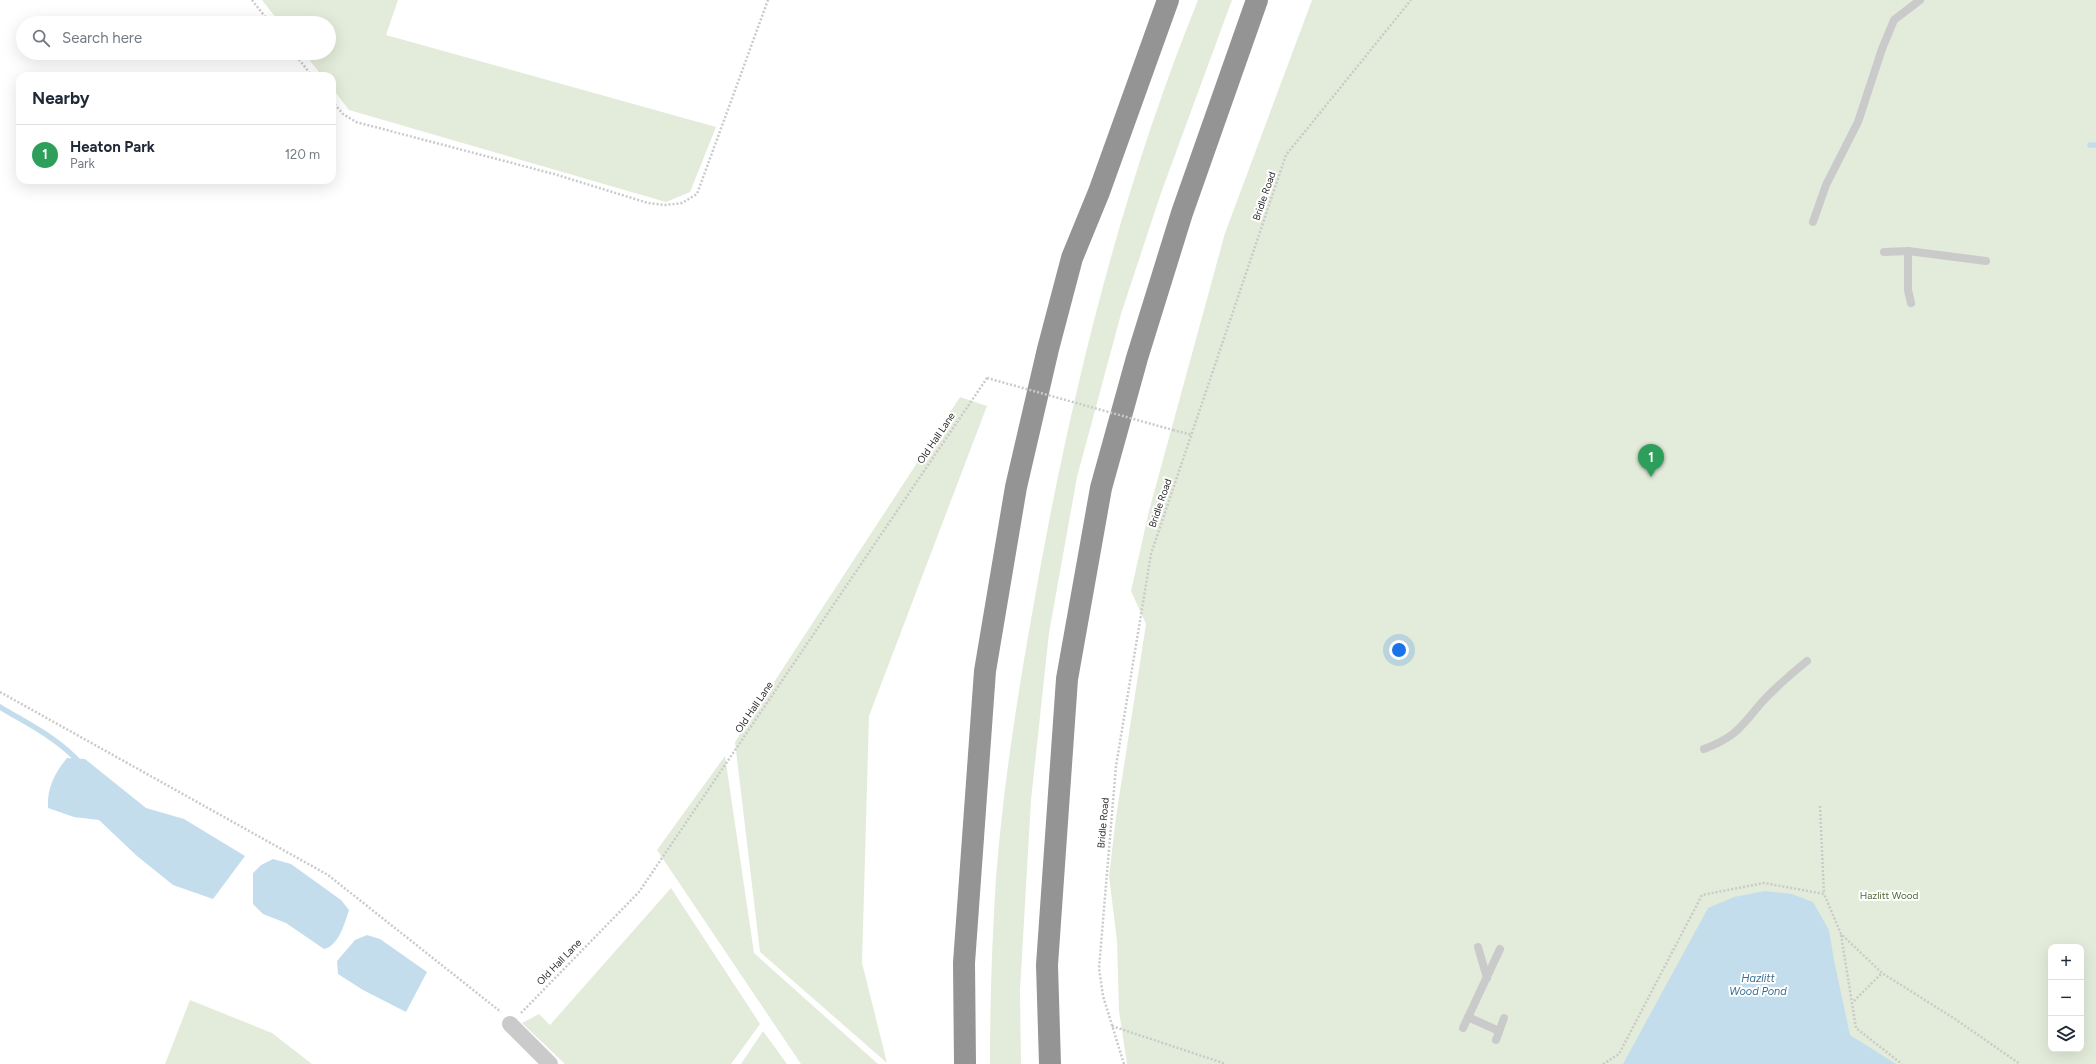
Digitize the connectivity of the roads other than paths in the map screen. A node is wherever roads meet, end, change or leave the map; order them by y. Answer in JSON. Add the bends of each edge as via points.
{"nodes":[{"id":1,"x":1168,"y":0,"type":"edge"},
{"id":2,"x":1257,"y":0,"type":"edge"},
{"id":3,"x":1920,"y":0,"type":"edge"},
{"id":4,"x":1813,"y":222,"type":"dead end"},
{"id":5,"x":1908,"y":251,"type":"junction"},
{"id":6,"x":1884,"y":252,"type":"dead end"},
{"id":7,"x":1986,"y":261,"type":"dead end"},
{"id":8,"x":1911,"y":303,"type":"dead end"},
{"id":9,"x":1808,"y":661,"type":"dead end"},
{"id":10,"x":1704,"y":749,"type":"dead end"},
{"id":11,"x":1478,"y":947,"type":"dead end"},
{"id":12,"x":1500,"y":949,"type":"dead end"},
{"id":13,"x":1487,"y":978,"type":"junction"},
{"id":14,"x":1468,"y":1017,"type":"junction"},
{"id":15,"x":1504,"y":1018,"type":"dead end"},
{"id":16,"x":510,"y":1024,"type":"road end"},
{"id":17,"x":1463,"y":1028,"type":"dead end"},
{"id":18,"x":1499,"y":1031,"type":"junction"},
{"id":19,"x":1496,"y":1040,"type":"dead end"},
{"id":20,"x":550,"y":1064,"type":"edge"},
{"id":21,"x":965,"y":1064,"type":"edge"},
{"id":22,"x":1050,"y":1064,"type":"edge"}],
"edges":[{"from":1,"to":21,"type":"highway","via":[[1099,192],[1072,258],[1016,487],[985,671],[964,963]]},
{"from":2,"to":22,"type":"highway","via":[[1182,213],[1137,358],[1101,488],[1067,679],[1047,965]]},
{"from":3,"to":4,"type":"lane","via":[[1894,20],[1858,122],[1826,185]]},
{"from":5,"to":6,"type":"lane"},
{"from":5,"to":7,"type":"lane"},
{"from":5,"to":8,"type":"lane","via":[[1908,290]]},
{"from":9,"to":10,"type":"lane","via":[[1784,680],[1743,726],[1722,742]]},
{"from":11,"to":13,"type":"lane"},
{"from":12,"to":13,"type":"lane"},
{"from":13,"to":14,"type":"lane"},
{"from":14,"to":17,"type":"lane"},
{"from":14,"to":18,"type":"lane"},
{"from":15,"to":18,"type":"lane"},
{"from":16,"to":20,"type":"street"},
{"from":18,"to":19,"type":"lane"}]}
